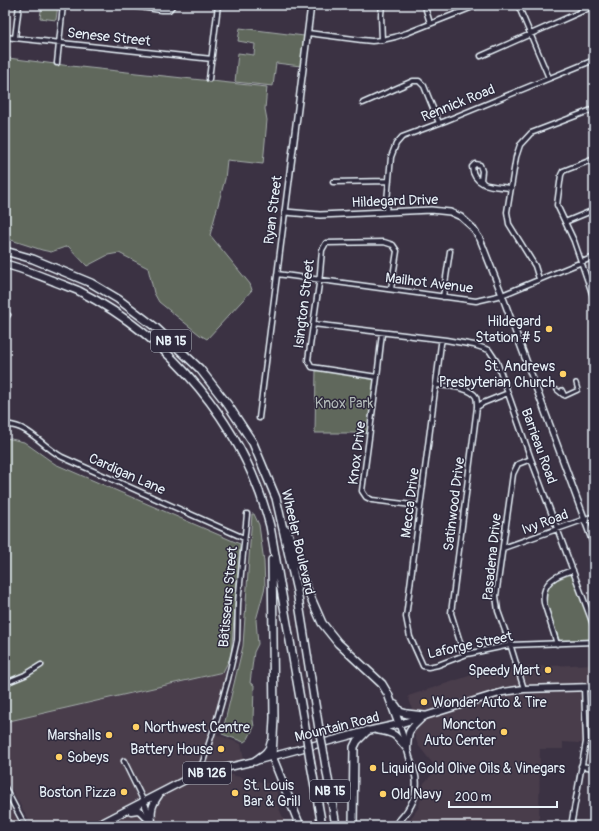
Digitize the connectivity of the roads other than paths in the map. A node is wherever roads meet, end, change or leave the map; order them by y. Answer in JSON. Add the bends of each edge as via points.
{"nodes":[{"id":1,"x":20,"y":5,"type":"edge"},
{"id":2,"x":63,"y":5,"type":"edge"},
{"id":3,"x":126,"y":5,"type":"edge"},
{"id":4,"x":173,"y":5,"type":"edge"},
{"id":5,"x":218,"y":5,"type":"edge"},
{"id":6,"x":311,"y":5,"type":"edge"},
{"id":7,"x":382,"y":5,"type":"edge"},
{"id":8,"x":425,"y":5,"type":"edge"},
{"id":9,"x":478,"y":5,"type":"edge"},
{"id":10,"x":518,"y":5,"type":"edge"},
{"id":11,"x":594,"y":6,"type":"edge"},
{"id":12,"x":430,"y":23,"type":"junction"},
{"id":13,"x":308,"y":33,"type":"junction"},
{"id":14,"x":530,"y":35,"type":"junction"},
{"id":15,"x":5,"y":37,"type":"edge"},
{"id":16,"x":15,"y":38,"type":"junction"},
{"id":17,"x":382,"y":40,"type":"junction"},
{"id":18,"x":59,"y":42,"type":"junction"},
{"id":19,"x":481,"y":56,"type":"dead end"},
{"id":20,"x":212,"y":59,"type":"junction"},
{"id":21,"x":594,"y":60,"type":"edge"},
{"id":22,"x":57,"y":63,"type":"dead end"},
{"id":23,"x":549,"y":78,"type":"junction"},
{"id":24,"x":209,"y":80,"type":"dead end"},
{"id":25,"x":363,"y":104,"type":"dead end"},
{"id":26,"x":594,"y":109,"type":"edge"},
{"id":27,"x":439,"y":123,"type":"junction"},
{"id":28,"x":594,"y":159,"type":"edge"},
{"id":29,"x":389,"y":181,"type":"junction"},
{"id":30,"x":333,"y":182,"type":"dead end"},
{"id":31,"x":484,"y":184,"type":"junction"},
{"id":32,"x":511,"y":188,"type":"junction"},
{"id":33,"x":594,"y":210,"type":"edge"},
{"id":34,"x":285,"y":212,"type":"junction"},
{"id":35,"x":386,"y":212,"type":"junction"},
{"id":36,"x":565,"y":222,"type":"junction"},
{"id":37,"x":5,"y":251,"type":"edge"},
{"id":38,"x":450,"y":251,"type":"dead end"},
{"id":39,"x":594,"y":257,"type":"edge"},
{"id":40,"x":581,"y":261,"type":"junction"},
{"id":41,"x":5,"y":264,"type":"edge"},
{"id":42,"x":277,"y":274,"type":"junction"},
{"id":43,"x":539,"y":279,"type":"junction"},
{"id":44,"x":319,"y":280,"type":"junction"},
{"id":45,"x":391,"y":289,"type":"junction"},
{"id":46,"x":502,"y":295,"type":"junction"},
{"id":47,"x":444,"y":297,"type":"junction"},
{"id":48,"x":594,"y":299,"type":"edge"},
{"id":49,"x":313,"y":324,"type":"junction"},
{"id":50,"x":382,"y":332,"type":"junction"},
{"id":51,"x":442,"y":340,"type":"junction"},
{"id":52,"x":377,"y":377,"type":"junction"},
{"id":53,"x":576,"y":383,"type":"dead end"},
{"id":54,"x":436,"y":385,"type":"junction"},
{"id":55,"x":557,"y":390,"type":"dead end"},
{"id":56,"x":562,"y":390,"type":"dead end"},
{"id":57,"x":508,"y":393,"type":"junction"},
{"id":58,"x":565,"y":396,"type":"junction"},
{"id":59,"x":477,"y":407,"type":"junction"},
{"id":60,"x":259,"y":418,"type":"dead end"},
{"id":61,"x":5,"y":424,"type":"edge"},
{"id":62,"x":531,"y":459,"type":"junction"},
{"id":63,"x":276,"y":498,"type":"junction"},
{"id":64,"x":420,"y":506,"type":"junction"},
{"id":65,"x":266,"y":510,"type":"junction"},
{"id":66,"x":247,"y":514,"type":"dead end"},
{"id":67,"x":594,"y":516,"type":"edge"},
{"id":68,"x":585,"y":519,"type":"junction"},
{"id":69,"x":558,"y":528,"type":"junction"},
{"id":70,"x":244,"y":538,"type":"junction"},
{"id":71,"x":594,"y":545,"type":"edge"},
{"id":72,"x":503,"y":548,"type":"junction"},
{"id":73,"x":573,"y":570,"type":"junction"},
{"id":74,"x":594,"y":627,"type":"edge"},
{"id":75,"x":594,"y":642,"type":"edge"},
{"id":76,"x":557,"y":644,"type":"junction"},
{"id":77,"x":510,"y":645,"type":"junction"},
{"id":78,"x":464,"y":655,"type":"junction"},
{"id":79,"x":41,"y":666,"type":"dead end"},
{"id":80,"x":423,"y":666,"type":"joint"},
{"id":81,"x":6,"y":683,"type":"edge"},
{"id":82,"x":584,"y":687,"type":"junction"},
{"id":83,"x":594,"y":687,"type":"edge"},
{"id":84,"x":524,"y":689,"type":"junction"},
{"id":85,"x":391,"y":700,"type":"junction"},
{"id":86,"x":274,"y":707,"type":"junction"},
{"id":87,"x":424,"y":716,"type":"junction"},
{"id":88,"x":399,"y":724,"type":"junction"},
{"id":89,"x":370,"y":730,"type":"junction"},
{"id":90,"x":407,"y":749,"type":"junction"},
{"id":91,"x":272,"y":756,"type":"junction"},
{"id":92,"x":124,"y":761,"type":"dead end"},
{"id":93,"x":255,"y":762,"type":"junction"},
{"id":94,"x":581,"y":766,"type":"junction"},
{"id":95,"x":594,"y":768,"type":"edge"},
{"id":96,"x":199,"y":774,"type":"junction"},
{"id":97,"x":5,"y":788,"type":"edge"},
{"id":98,"x":161,"y":792,"type":"junction"},
{"id":99,"x":144,"y":802,"type":"junction"},
{"id":100,"x":125,"y":812,"type":"junction"},
{"id":101,"x":153,"y":825,"type":"edge"},
{"id":102,"x":25,"y":826,"type":"edge"},
{"id":103,"x":96,"y":826,"type":"edge"},
{"id":104,"x":300,"y":826,"type":"edge"},
{"id":105,"x":322,"y":826,"type":"edge"},
{"id":106,"x":336,"y":826,"type":"edge"},
{"id":107,"x":353,"y":826,"type":"edge"},
{"id":108,"x":394,"y":826,"type":"edge"},
{"id":109,"x":571,"y":826,"type":"edge"}],
"edges":[{"from":1,"to":16,"type":"street"},
{"from":2,"to":18,"type":"street"},
{"from":3,"to":4,"type":"street","via":[[161,10],[169,10]]},
{"from":5,"to":20,"type":"street"},
{"from":6,"to":13,"type":"street","name":"Ryan Street"},
{"from":7,"to":17,"type":"street"},
{"from":8,"to":12,"type":"street"},
{"from":9,"to":12,"type":"street"},
{"from":10,"to":14,"type":"street"},
{"from":11,"to":14,"type":"street"},
{"from":12,"to":17,"type":"street"},
{"from":13,"to":17,"type":"street"},
{"from":13,"to":34,"type":"street","name":"Ryan Street"},
{"from":14,"to":19,"type":"street"},
{"from":14,"to":23,"type":"street"},
{"from":15,"to":16,"type":"street","name":"Senese Street"},
{"from":16,"to":18,"type":"street","name":"Senese Street"},
{"from":18,"to":20,"type":"street","name":"Senese Street"},
{"from":18,"to":22,"type":"street"},
{"from":20,"to":24,"type":"street"},
{"from":21,"to":23,"type":"street","name":"Rennick Road"},
{"from":23,"to":27,"type":"street","name":"Rennick Road"},
{"from":25,"to":27,"type":"street","via":[[413,81],[419,81],[424,86]]},
{"from":26,"to":32,"type":"street","via":[[531,133],[520,145]]},
{"from":27,"to":29,"type":"street","name":"Rennick Road","via":[[402,137],[391,157]]},
{"from":28,"to":36,"type":"street","via":[[563,171],[560,176],[556,205]]},
{"from":29,"to":30,"type":"street"},
{"from":29,"to":35,"type":"street","name":"Rennick Road"},
{"from":31,"to":31,"type":"street","via":[[481,180],[480,165],[475,164],[472,167],[473,173],[476,179]]},
{"from":31,"to":32,"type":"street"},
{"from":32,"to":43,"type":"street","via":[[507,212],[510,224],[535,266]]},
{"from":33,"to":36,"type":"street"},
{"from":34,"to":35,"type":"street","name":"Hildegard Drive","via":[[320,215]]},
{"from":34,"to":42,"type":"street","name":"Ryan Street"},
{"from":35,"to":46,"type":"street","name":"Hildegard Drive","via":[[431,210],[450,212],[462,217],[480,239]]},
{"from":36,"to":40,"type":"street"},
{"from":37,"to":63,"type":"highway","name":"Wheeler Boulevard","number":"NB 15","via":[[33,259],[91,284],[118,299],[155,326],[200,369],[228,405],[253,443]]},
{"from":38,"to":47,"type":"street"},
{"from":39,"to":40,"type":"street","name":"Mailhot Avenue"},
{"from":40,"to":43,"type":"street","name":"Mailhot Avenue"},
{"from":40,"to":48,"type":"street"},
{"from":41,"to":65,"type":"highway","name":"Wheeler Boulevard","number":"NB 15","via":[[78,291],[120,316],[169,356],[214,406],[232,434]]},
{"from":42,"to":44,"type":"street","name":"Mailhot Avenue"},
{"from":42,"to":60,"type":"street","name":"Ryan Street"},
{"from":43,"to":46,"type":"street","name":"Mailhot Avenue"},
{"from":44,"to":45,"type":"street","name":"Mailhot Avenue"},
{"from":44,"to":45,"type":"street","name":"Isington Street","via":[[322,250],[326,243],[384,242],[393,245],[396,251]]},
{"from":44,"to":49,"type":"street","name":"Isington Street"},
{"from":45,"to":47,"type":"street","name":"Mailhot Avenue"},
{"from":46,"to":47,"type":"street","name":"Mailhot Avenue","via":[[476,301]]},
{"from":46,"to":68,"type":"street","name":"Hildegard Drive"},
{"from":49,"to":50,"type":"street","name":"Barrieau Road"},
{"from":49,"to":52,"type":"street","name":"Isington Street","via":[[308,360],[312,367]]},
{"from":50,"to":51,"type":"street","name":"Barrieau Road"},
{"from":50,"to":52,"type":"street","name":"Knox Drive"},
{"from":51,"to":54,"type":"street","name":"Mecca Drive"},
{"from":51,"to":57,"type":"street","name":"Barrieau Road","via":[[489,350],[497,362]]},
{"from":52,"to":64,"type":"street","name":"Knox Drive","via":[[362,491],[372,500]]},
{"from":53,"to":58,"type":"street","via":[[578,390]]},
{"from":54,"to":59,"type":"street","via":[[454,386],[470,392],[476,397]]},
{"from":54,"to":64,"type":"street","name":"Mecca Drive"},
{"from":55,"to":58,"type":"street"},
{"from":56,"to":58,"type":"street"},
{"from":57,"to":59,"type":"street","via":[[482,402]]},
{"from":57,"to":62,"type":"street","name":"Barrieau Road"},
{"from":59,"to":78,"type":"street","name":"Satinwood Drive","via":[[451,613]]},
{"from":61,"to":70,"type":"street","name":"Cardigan Lane","via":[[30,433],[62,457]]},
{"from":62,"to":69,"type":"street","name":"Barrieau Road"},
{"from":62,"to":72,"type":"street","name":"Pasadena Drive","via":[[518,464],[513,474]]},
{"from":63,"to":85,"type":"highway","via":[[303,580],[322,623],[338,643],[382,684]]},
{"from":63,"to":106,"type":"highway","name":"Wheeler Boulevard","number":"NB 15","bridge":true,"via":[[297,591]]},
{"from":64,"to":80,"type":"street","name":"Mecca Drive","via":[[406,617],[410,637]]},
{"from":65,"to":86,"type":"highway","via":[[272,561]]},
{"from":65,"to":105,"type":"highway","name":"Wheeler Boulevard","number":"NB 15","bridge":true},
{"from":66,"to":70,"type":"street","name":"Bâtisseurs Street"},
{"from":67,"to":68,"type":"street","name":"Ivy Road"},
{"from":68,"to":69,"type":"street","name":"Ivy Road"},
{"from":68,"to":71,"type":"street","name":"Hildegard Drive"},
{"from":69,"to":72,"type":"street","name":"Ivy Road"},
{"from":69,"to":73,"type":"street","name":"Barrieau Road"},
{"from":70,"to":96,"type":"street","name":"Bâtisseurs Street","via":[[237,640],[216,722]]},
{"from":72,"to":77,"type":"street","name":"Pasadena Drive","via":[[496,596],[498,611]]},
{"from":73,"to":74,"type":"street","name":"Barrieau Road"},
{"from":73,"to":76,"type":"street","via":[[556,577],[545,588],[544,603]]},
{"from":75,"to":76,"type":"street","name":"Laforge Street"},
{"from":76,"to":77,"type":"street","name":"Laforge Street"},
{"from":77,"to":78,"type":"street","name":"Laforge Street"},
{"from":77,"to":84,"type":"street","name":"Pasadena Drive"},
{"from":78,"to":80,"type":"street","name":"Laforge Street","via":[[438,665]]},
{"from":79,"to":81,"type":"street"},
{"from":82,"to":83,"type":"main road","name":"Mountain Road","number":"NB 126"},
{"from":82,"to":84,"type":"main road","name":"Mountain Road","number":"NB 126"},
{"from":82,"to":94,"type":"street","via":[[586,742]]},
{"from":84,"to":87,"type":"main road","name":"Mountain Road","number":"NB 126","via":[[503,692]]},
{"from":85,"to":87,"type":"highway","via":[[400,712]]},
{"from":85,"to":88,"type":"highway"},
{"from":86,"to":91,"type":"highway"},
{"from":86,"to":93,"type":"highway","via":[[271,746],[266,754]]},
{"from":87,"to":88,"type":"main road","name":"Mountain Road","number":"NB 126"},
{"from":87,"to":90,"type":"main road","via":[[408,734]]},
{"from":88,"to":89,"type":"main road","name":"Mountain Road","number":"NB 126"},
{"from":88,"to":90,"type":"street"},
{"from":89,"to":90,"type":"main road","via":[[392,733]]},
{"from":89,"to":91,"type":"main road","name":"Mountain Road","number":"NB 126"},
{"from":89,"to":107,"type":"highway","via":[[354,747]]},
{"from":90,"to":108,"type":"street","via":[[416,780],[416,792],[410,808]]},
{"from":91,"to":93,"type":"main road","name":"Mountain Road","number":"NB 126"},
{"from":91,"to":104,"type":"highway"},
{"from":92,"to":99,"type":"street"},
{"from":93,"to":96,"type":"main road","name":"Mountain Road","number":"NB 126"},
{"from":94,"to":95,"type":"street"},
{"from":94,"to":109,"type":"street"},
{"from":96,"to":98,"type":"main road","name":"Mountain Road","number":"NB 126"},
{"from":97,"to":102,"type":"street"},
{"from":98,"to":99,"type":"main road","name":"Mountain Road","number":"NB 126"},
{"from":98,"to":101,"type":"main road","via":[[152,806]]},
{"from":99,"to":100,"type":"main road","name":"Mountain Road","number":"NB 126"},
{"from":99,"to":101,"type":"street"},
{"from":100,"to":101,"type":"main road","via":[[138,810]]},
{"from":100,"to":103,"type":"main road","name":"Mountain Road","number":"NB 126"}]}
